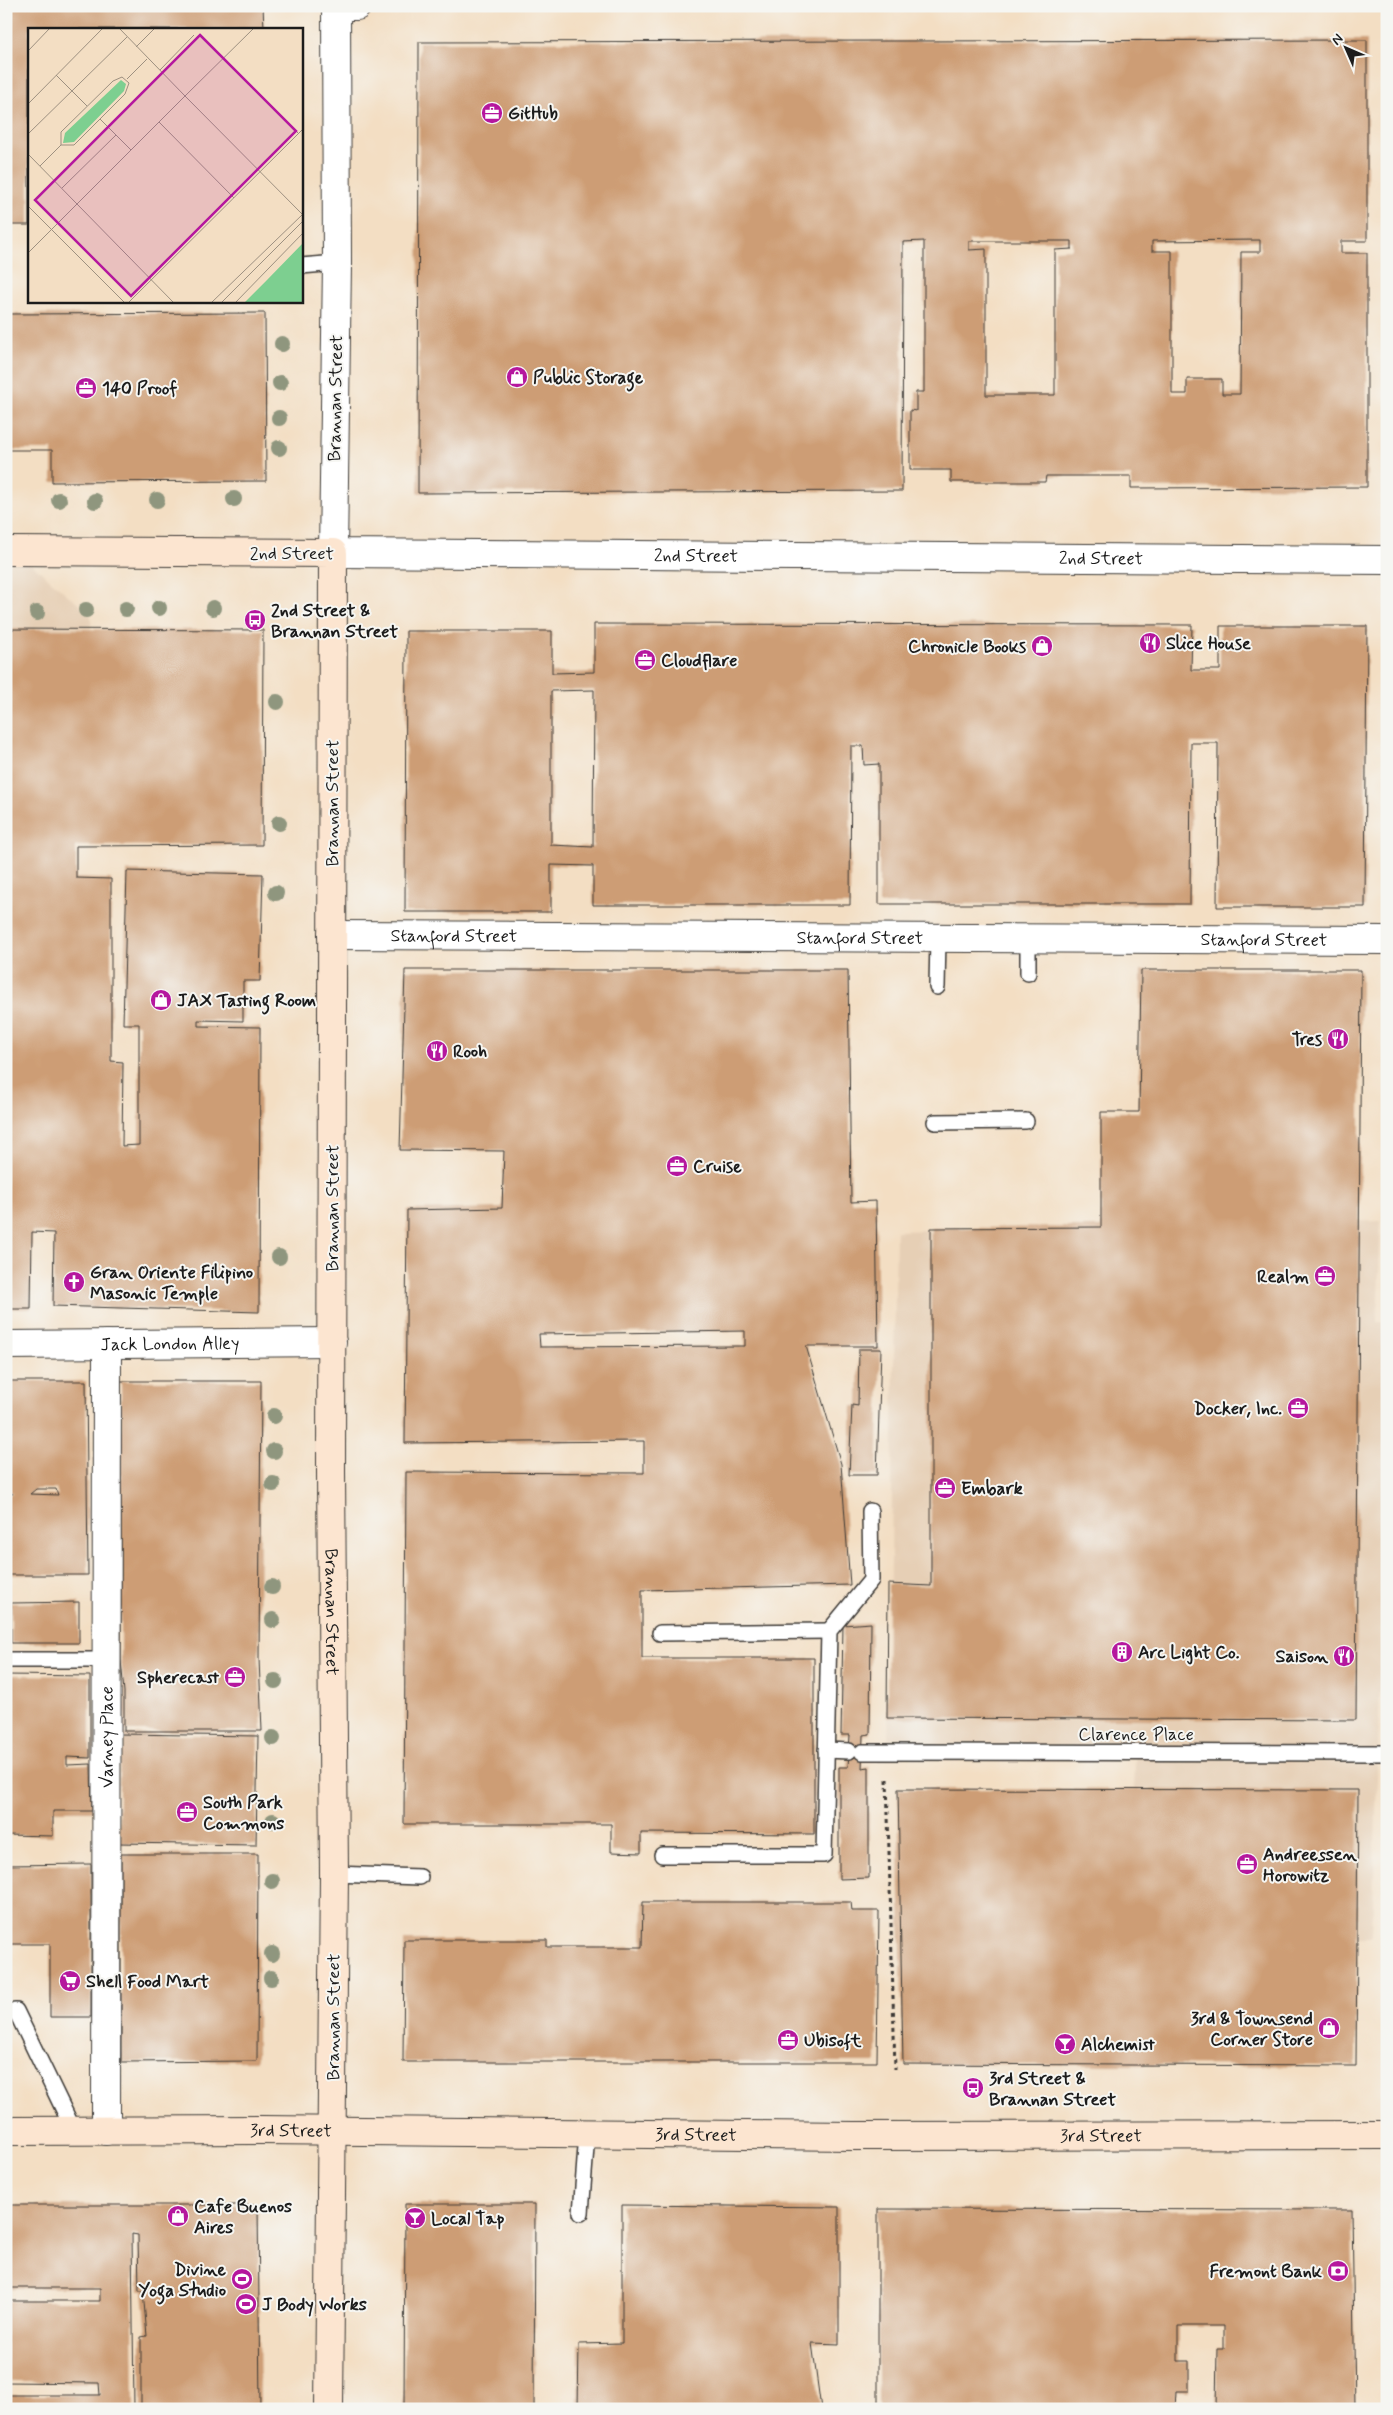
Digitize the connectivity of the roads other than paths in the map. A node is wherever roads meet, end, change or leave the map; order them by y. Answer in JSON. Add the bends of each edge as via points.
{"nodes":[{"id":1,"x":336,"y":6,"type":"edge"},
{"id":2,"x":357,"y":6,"type":"edge"},
{"id":3,"x":337,"y":263,"type":"junction"},
{"id":4,"x":302,"y":266,"type":"edge"},
{"id":5,"x":6,"y":551,"type":"edge"},
{"id":6,"x":333,"y":553,"type":"junction"},
{"id":7,"x":1387,"y":560,"type":"edge"},
{"id":8,"x":332,"y":935,"type":"junction"},
{"id":9,"x":938,"y":938,"type":"junction"},
{"id":10,"x":1028,"y":938,"type":"junction"},
{"id":11,"x":1387,"y":940,"type":"edge"},
{"id":12,"x":1028,"y":973,"type":"dead end"},
{"id":13,"x":938,"y":987,"type":"dead end"},
{"id":14,"x":1026,"y":1121,"type":"dead end"},
{"id":15,"x":935,"y":1122,"type":"dead end"},
{"id":16,"x":332,"y":1342,"type":"junction"},
{"id":17,"x":107,"y":1344,"type":"junction"},
{"id":18,"x":6,"y":1345,"type":"edge"},
{"id":19,"x":870,"y":1511,"type":"dead end"},
{"id":20,"x":829,"y":1631,"type":"junction"},
{"id":21,"x":660,"y":1633,"type":"dead end"},
{"id":22,"x":6,"y":1660,"type":"edge"},
{"id":23,"x":107,"y":1660,"type":"junction"},
{"id":24,"x":826,"y":1750,"type":"junction"},
{"id":25,"x":1387,"y":1753,"type":"edge"},
{"id":26,"x":662,"y":1855,"type":"dead end"},
{"id":27,"x":334,"y":1874,"type":"junction"},
{"id":28,"x":420,"y":1877,"type":"dead end"},
{"id":29,"x":6,"y":2012,"type":"edge"},
{"id":30,"x":6,"y":2131,"type":"edge"},
{"id":31,"x":74,"y":2131,"type":"junction"},
{"id":32,"x":106,"y":2131,"type":"junction"},
{"id":33,"x":332,"y":2132,"type":"junction"},
{"id":34,"x":587,"y":2134,"type":"junction"},
{"id":35,"x":1387,"y":2135,"type":"edge"},
{"id":36,"x":580,"y":2213,"type":"dead end"},
{"id":37,"x":329,"y":2409,"type":"edge"}],
"edges":[{"from":1,"to":2,"type":"street"},
{"from":1,"to":3,"type":"street","name":"Brannan Street"},
{"from":3,"to":4,"type":"lane"},
{"from":3,"to":6,"type":"street","name":"Brannan Street"},
{"from":5,"to":6,"type":"main road","name":"2nd Street"},
{"from":6,"to":7,"type":"street","name":"2nd Street"},
{"from":6,"to":8,"type":"main road","name":"Brannan Street"},
{"from":8,"to":9,"type":"street","name":"Stanford Street"},
{"from":8,"to":16,"type":"main road","name":"Brannan Street"},
{"from":9,"to":10,"type":"street","name":"Stanford Street"},
{"from":9,"to":13,"type":"lane"},
{"from":10,"to":11,"type":"street","name":"Stanford Street"},
{"from":10,"to":12,"type":"lane"},
{"from":14,"to":15,"type":"lane"},
{"from":16,"to":17,"type":"street","name":"Jack London Alley"},
{"from":16,"to":27,"type":"main road","name":"Brannan Street"},
{"from":17,"to":18,"type":"street","name":"Jack London Alley"},
{"from":17,"to":23,"type":"street","name":"Varney Place"},
{"from":19,"to":20,"type":"lane","via":[[871,1580]]},
{"from":20,"to":21,"type":"lane"},
{"from":20,"to":24,"type":"lane"},
{"from":22,"to":23,"type":"lane"},
{"from":23,"to":32,"type":"street","name":"Varney Place"},
{"from":24,"to":25,"type":"lane","name":"Clarence Place","via":[[886,1753]]},
{"from":24,"to":26,"type":"lane","via":[[824,1855]]},
{"from":27,"to":28,"type":"lane"},
{"from":27,"to":33,"type":"main road","name":"Brannan Street"},
{"from":29,"to":31,"type":"lane","via":[[16,2011]]},
{"from":30,"to":31,"type":"main road","name":"3rd Street"},
{"from":31,"to":32,"type":"main road","name":"3rd Street"},
{"from":32,"to":33,"type":"main road","name":"3rd Street"},
{"from":33,"to":34,"type":"main road","name":"3rd Street"},
{"from":33,"to":37,"type":"main road","name":"Brannan Street"},
{"from":34,"to":35,"type":"main road","name":"3rd Street"},
{"from":34,"to":36,"type":"lane"}]}
